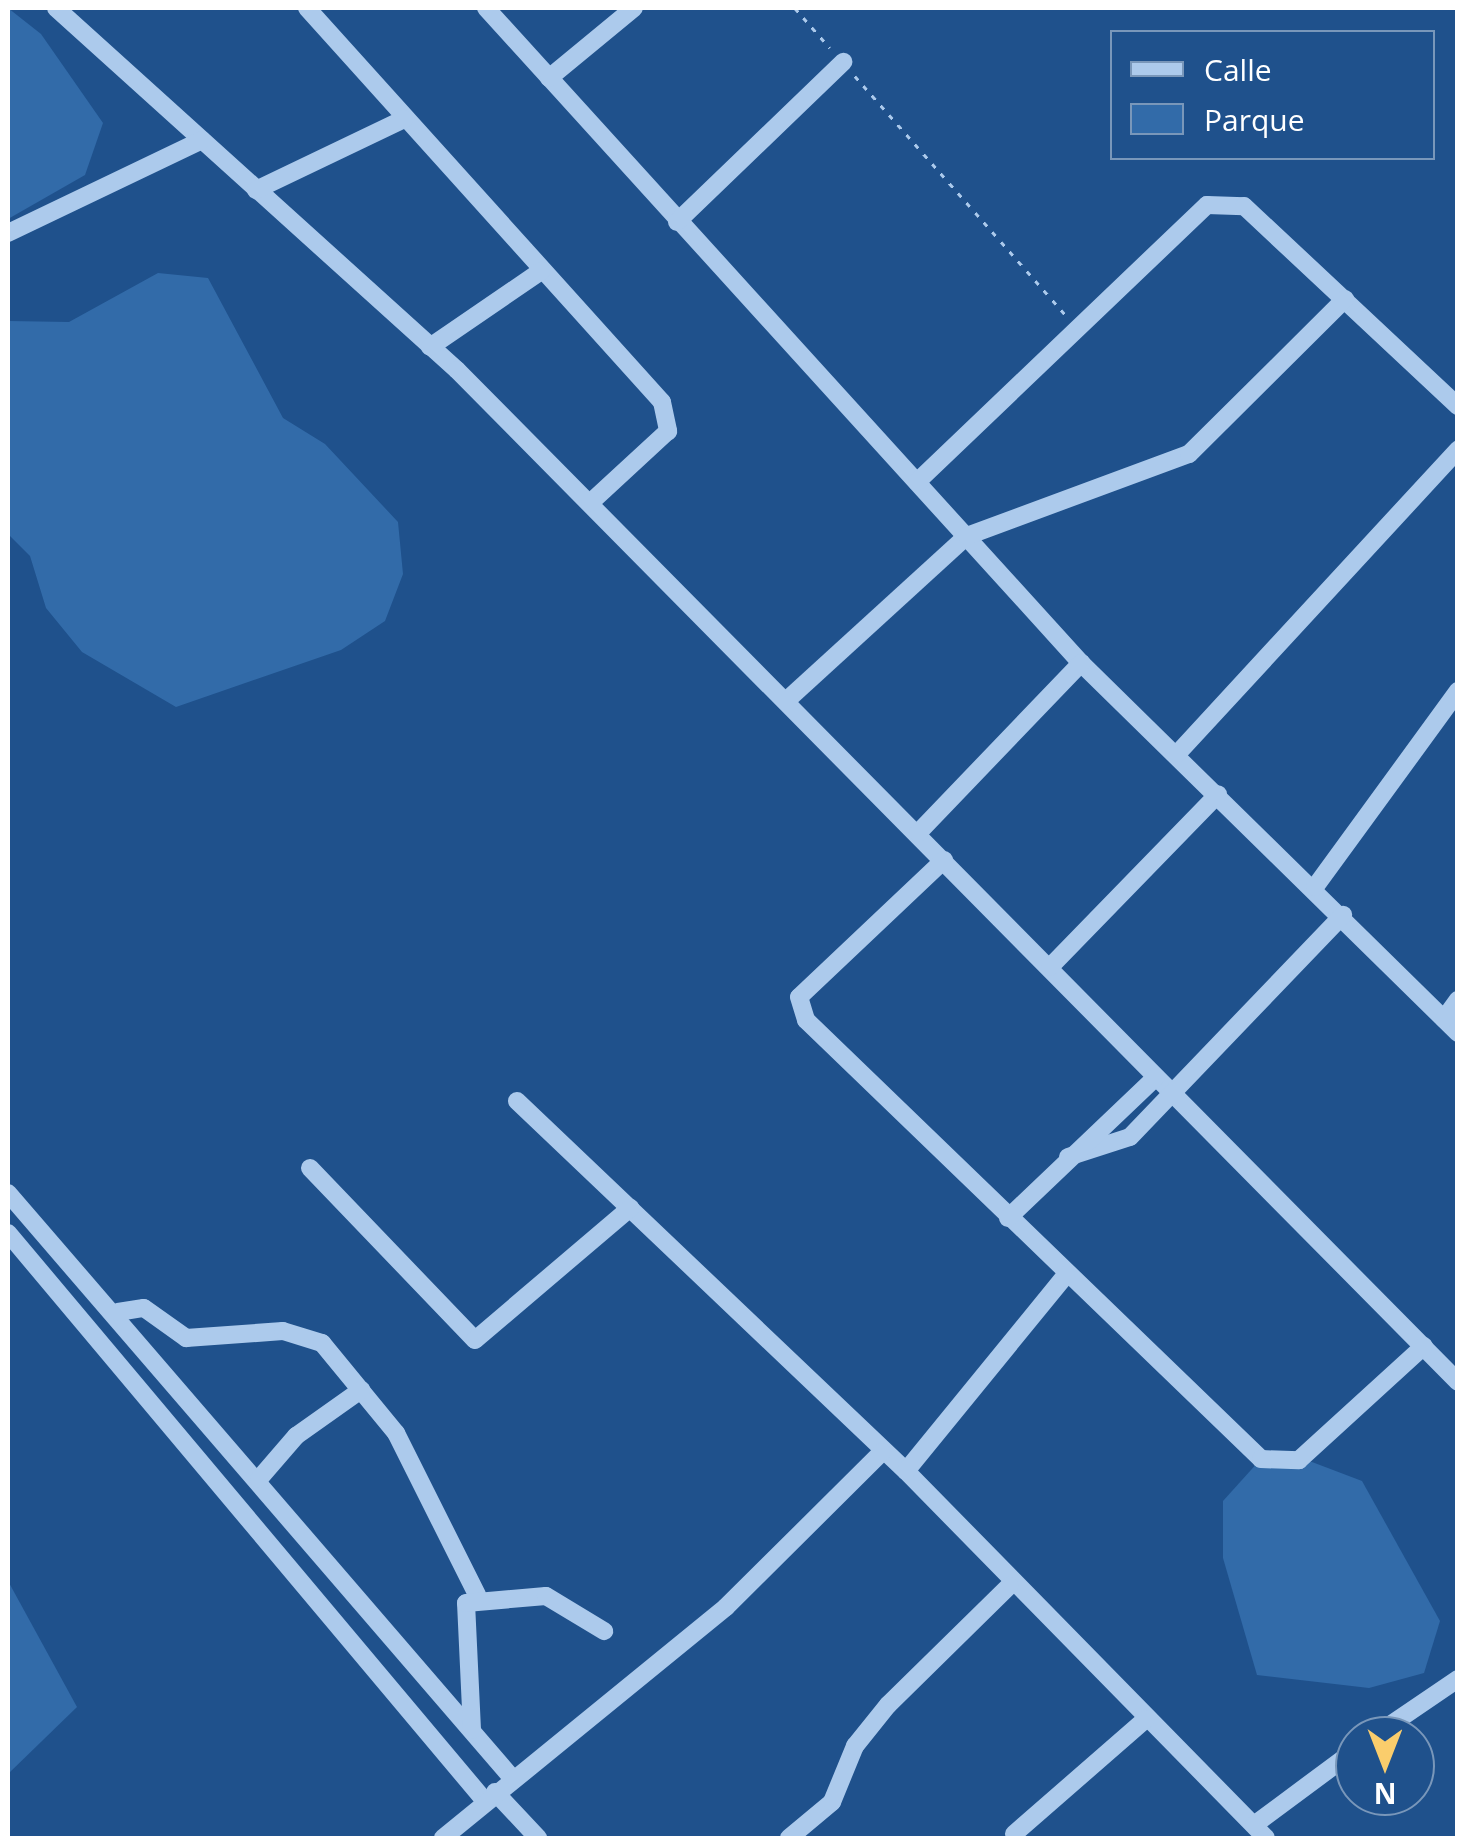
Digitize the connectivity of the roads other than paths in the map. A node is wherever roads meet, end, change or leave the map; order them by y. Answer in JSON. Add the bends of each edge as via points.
{"nodes":[{"id":1,"x":307,"y":8,"type":"edge"},
{"id":2,"x":486,"y":8,"type":"edge"},
{"id":3,"x":634,"y":8,"type":"edge"},
{"id":4,"x":60,"y":9,"type":"edge"},
{"id":5,"x":843,"y":62,"type":"road end"},
{"id":6,"x":549,"y":78,"type":"junction"},
{"id":7,"x":404,"y":119,"type":"junction"},
{"id":8,"x":202,"y":140,"type":"junction"},
{"id":9,"x":256,"y":190,"type":"junction"},
{"id":10,"x":677,"y":222,"type":"junction"},
{"id":11,"x":8,"y":233,"type":"edge"},
{"id":12,"x":542,"y":270,"type":"junction"},
{"id":13,"x":1345,"y":299,"type":"junction"},
{"id":14,"x":430,"y":347,"type":"junction"},
{"id":15,"x":1458,"y":406,"type":"edge"},
{"id":16,"x":1458,"y":450,"type":"edge"},
{"id":17,"x":917,"y":482,"type":"junction"},
{"id":18,"x":590,"y":503,"type":"junction"},
{"id":19,"x":967,"y":536,"type":"junction"},
{"id":20,"x":1081,"y":662,"type":"junction"},
{"id":21,"x":1458,"y":692,"type":"edge"},
{"id":22,"x":786,"y":701,"type":"junction"},
{"id":23,"x":1178,"y":753,"type":"junction"},
{"id":24,"x":1218,"y":794,"type":"junction"},
{"id":25,"x":918,"y":833,"type":"junction"},
{"id":26,"x":944,"y":860,"type":"junction"},
{"id":27,"x":1314,"y":888,"type":"junction"},
{"id":28,"x":1343,"y":915,"type":"junction"},
{"id":29,"x":1050,"y":966,"type":"junction"},
{"id":30,"x":1458,"y":1000,"type":"edge"},
{"id":31,"x":1451,"y":1026,"type":"edge"},
{"id":32,"x":1156,"y":1077,"type":"junction"},
{"id":33,"x":1175,"y":1097,"type":"junction"},
{"id":34,"x":517,"y":1101,"type":"dead end"},
{"id":35,"x":1068,"y":1156,"type":"junction"},
{"id":36,"x":310,"y":1168,"type":"dead end"},
{"id":37,"x":8,"y":1192,"type":"edge"},
{"id":38,"x":630,"y":1208,"type":"junction"},
{"id":39,"x":1008,"y":1218,"type":"junction"},
{"id":40,"x":8,"y":1233,"type":"edge"},
{"id":41,"x":1066,"y":1275,"type":"junction"},
{"id":42,"x":118,"y":1312,"type":"junction"},
{"id":43,"x":1424,"y":1346,"type":"junction"},
{"id":44,"x":1458,"y":1382,"type":"edge"},
{"id":45,"x":361,"y":1390,"type":"junction"},
{"id":46,"x":882,"y":1452,"type":"junction"},
{"id":47,"x":906,"y":1471,"type":"junction"},
{"id":48,"x":259,"y":1479,"type":"junction"},
{"id":49,"x":1009,"y":1586,"type":"junction"},
{"id":50,"x":477,"y":1596,"type":"junction"},
{"id":51,"x":604,"y":1630,"type":"dead end"},
{"id":52,"x":1458,"y":1679,"type":"edge"},
{"id":53,"x":1403,"y":1716,"type":"edge"},
{"id":54,"x":1146,"y":1720,"type":"junction"},
{"id":55,"x":472,"y":1731,"type":"junction"},
{"id":56,"x":1335,"y":1768,"type":"edge"},
{"id":57,"x":512,"y":1778,"type":"junction"},
{"id":58,"x":490,"y":1796,"type":"junction"},
{"id":59,"x":1014,"y":1834,"type":"dead end"},
{"id":60,"x":1262,"y":1835,"type":"edge"},
{"id":61,"x":443,"y":1838,"type":"edge"},
{"id":62,"x":538,"y":1838,"type":"edge"},
{"id":63,"x":789,"y":1838,"type":"edge"}],
"edges":[{"from":1,"to":7,"type":"street"},
{"from":2,"to":6,"type":"street"},
{"from":3,"to":6,"type":"street"},
{"from":4,"to":8,"type":"street"},
{"from":5,"to":10,"type":"street"},
{"from":6,"to":10,"type":"street"},
{"from":7,"to":9,"type":"street"},
{"from":7,"to":12,"type":"street"},
{"from":8,"to":9,"type":"street"},
{"from":8,"to":11,"type":"street"},
{"from":9,"to":14,"type":"street"},
{"from":10,"to":17,"type":"street"},
{"from":12,"to":14,"type":"street"},
{"from":12,"to":18,"type":"street","via":[[670,416],[658,445]]},
{"from":13,"to":15,"type":"street"},
{"from":13,"to":17,"type":"street","via":[[1244,206],[1207,205]]},
{"from":13,"to":19,"type":"street","via":[[1189,454]]},
{"from":14,"to":18,"type":"street"},
{"from":16,"to":23,"type":"street"},
{"from":17,"to":19,"type":"street"},
{"from":18,"to":22,"type":"street"},
{"from":19,"to":20,"type":"street"},
{"from":19,"to":22,"type":"street"},
{"from":20,"to":23,"type":"street"},
{"from":20,"to":25,"type":"street"},
{"from":21,"to":27,"type":"street"},
{"from":22,"to":25,"type":"street"},
{"from":23,"to":24,"type":"street"},
{"from":24,"to":27,"type":"street"},
{"from":24,"to":29,"type":"street"},
{"from":25,"to":26,"type":"street"},
{"from":26,"to":29,"type":"street"},
{"from":26,"to":39,"type":"street","via":[[799,997],[798,1010]]},
{"from":27,"to":28,"type":"street"},
{"from":28,"to":31,"type":"street"},
{"from":28,"to":33,"type":"street"},
{"from":29,"to":32,"type":"street"},
{"from":30,"to":31,"type":"street"},
{"from":32,"to":33,"type":"street"},
{"from":32,"to":35,"type":"street"},
{"from":33,"to":35,"type":"street","via":[[1130,1137]]},
{"from":33,"to":43,"type":"street"},
{"from":34,"to":38,"type":"street"},
{"from":35,"to":39,"type":"street"},
{"from":36,"to":38,"type":"street","via":[[476,1340]]},
{"from":37,"to":42,"type":"street"},
{"from":38,"to":46,"type":"street"},
{"from":39,"to":41,"type":"street"},
{"from":40,"to":58,"type":"street"},
{"from":41,"to":43,"type":"street","via":[[1262,1460],[1280,1466],[1299,1460]]},
{"from":41,"to":47,"type":"street"},
{"from":42,"to":45,"type":"street","via":[[144,1308],[186,1338],[284,1331],[322,1343]]},
{"from":42,"to":48,"type":"street"},
{"from":43,"to":44,"type":"street"},
{"from":45,"to":48,"type":"street","via":[[296,1436]]},
{"from":45,"to":50,"type":"street","via":[[396,1432]]},
{"from":46,"to":47,"type":"street"},
{"from":46,"to":57,"type":"street","via":[[726,1607]]},
{"from":47,"to":49,"type":"street"},
{"from":48,"to":55,"type":"street"},
{"from":49,"to":54,"type":"street"},
{"from":49,"to":63,"type":"street","via":[[888,1705],[855,1746],[832,1802]]},
{"from":50,"to":51,"type":"street","via":[[546,1596]]},
{"from":50,"to":55,"type":"street","via":[[462,1615]]},
{"from":52,"to":53,"type":"street"},
{"from":54,"to":59,"type":"street"},
{"from":54,"to":60,"type":"street"},
{"from":55,"to":57,"type":"street"},
{"from":56,"to":60,"type":"street"},
{"from":57,"to":58,"type":"street"},
{"from":58,"to":61,"type":"street"},
{"from":58,"to":62,"type":"street"}]}
